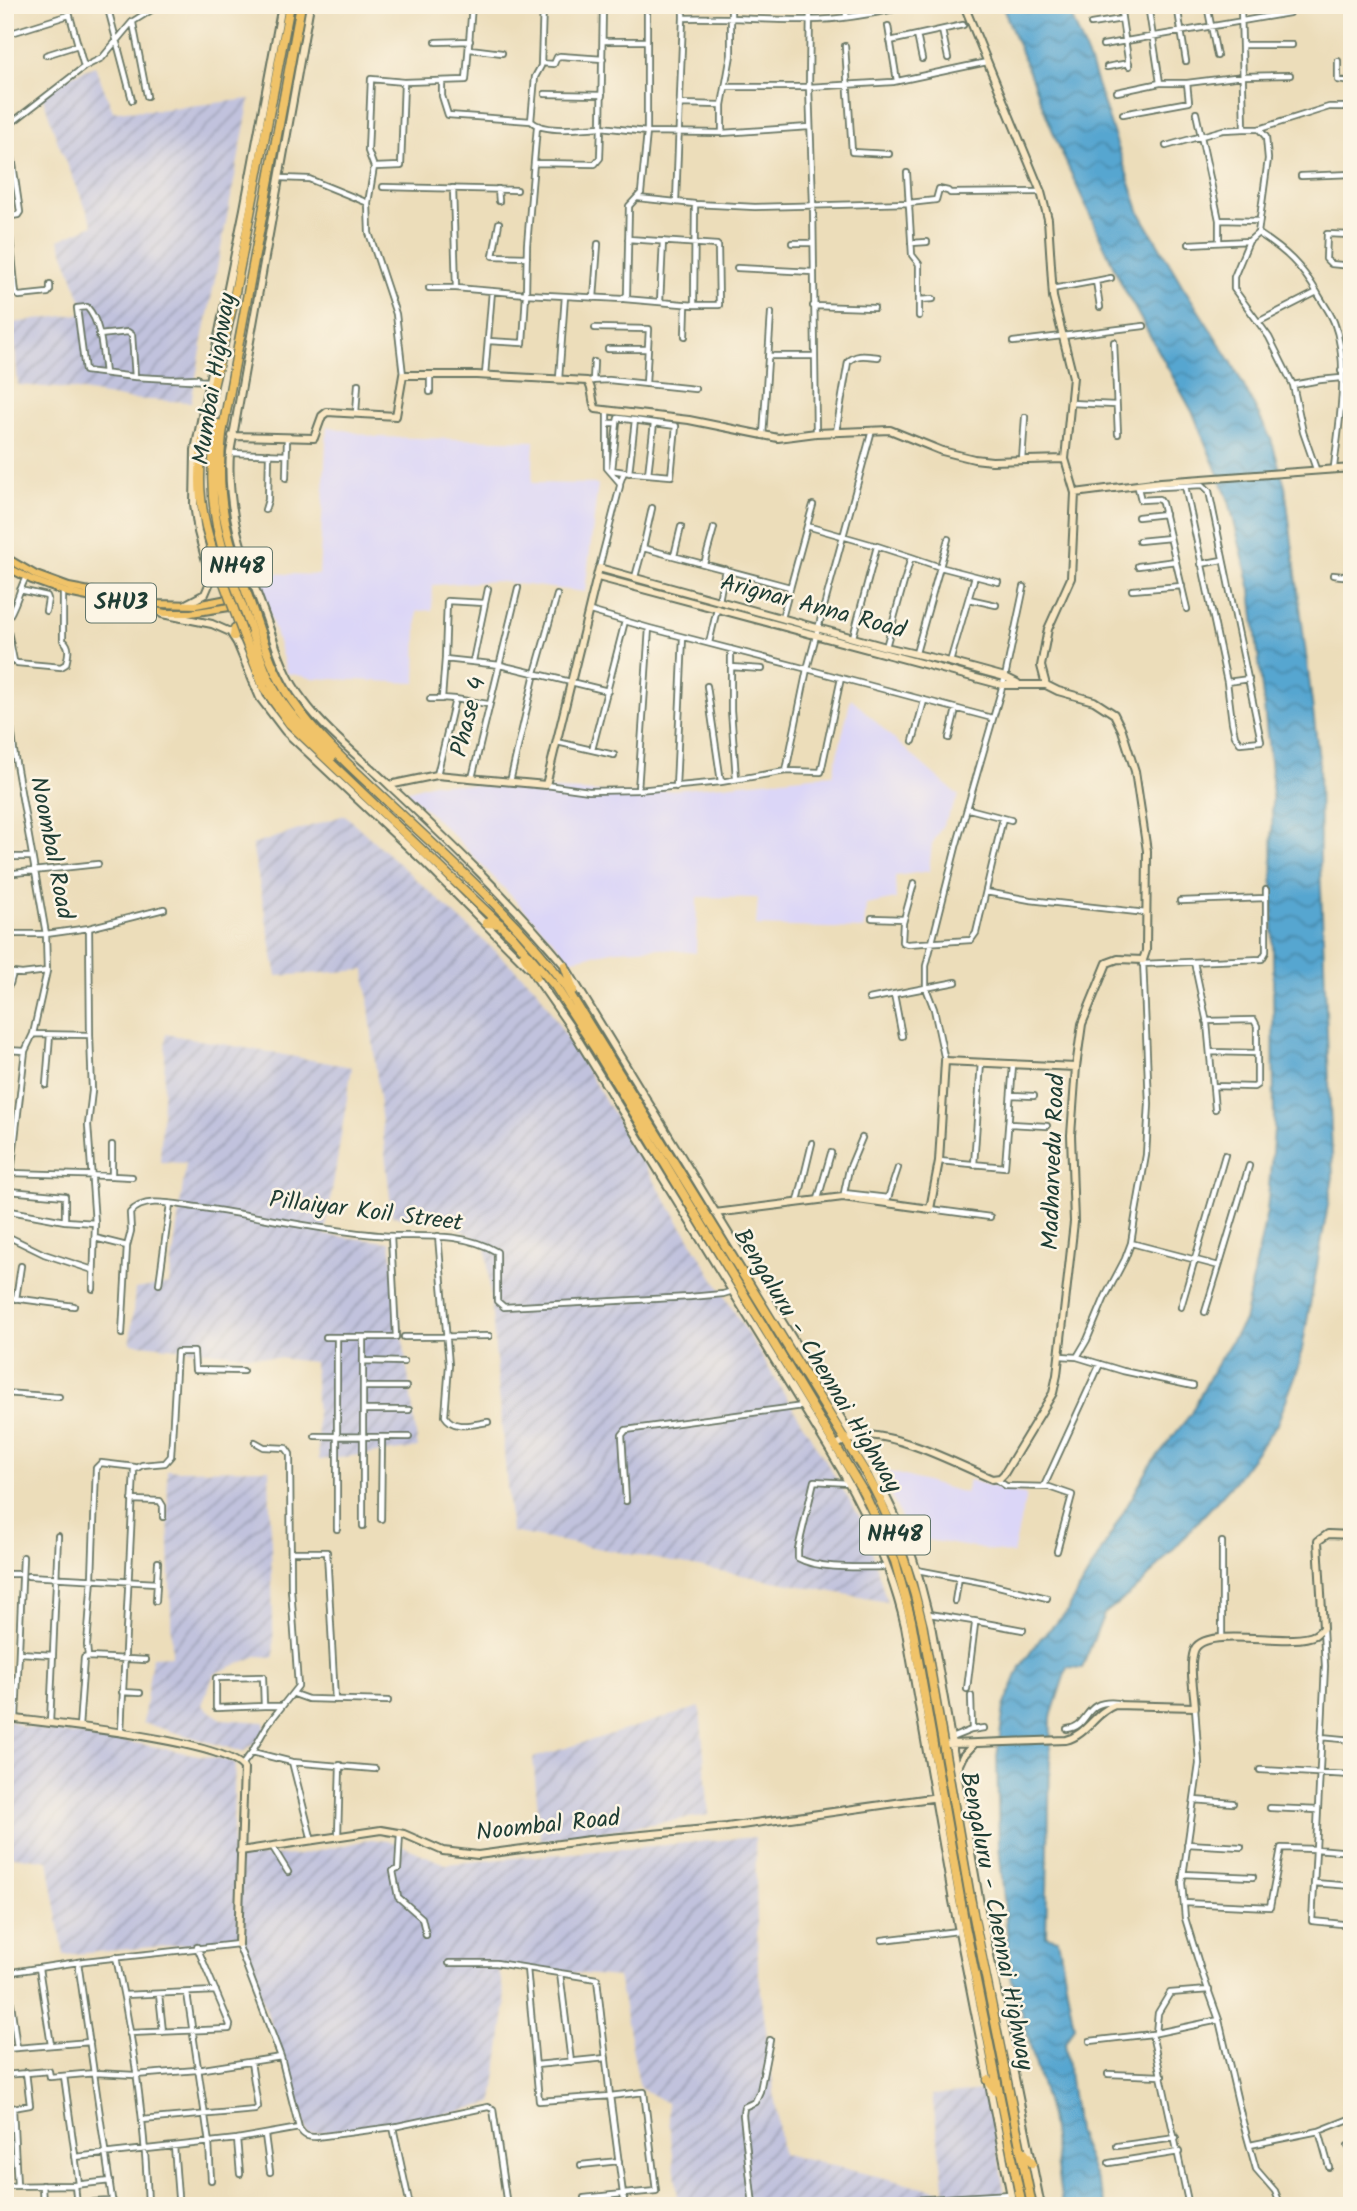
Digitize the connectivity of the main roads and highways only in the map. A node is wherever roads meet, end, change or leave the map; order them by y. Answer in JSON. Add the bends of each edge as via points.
{"nodes":[{"id":1,"x":290,"y":5,"type":"edge"},
{"id":2,"x":301,"y":5,"type":"edge"},
{"id":3,"x":233,"y":371,"type":"junction"},
{"id":4,"x":5,"y":557,"type":"edge"},
{"id":5,"x":5,"y":566,"type":"edge"},
{"id":6,"x":240,"y":601,"type":"junction"},
{"id":7,"x":242,"y":633,"type":"junction"},
{"id":8,"x":368,"y":783,"type":"junction"},
{"id":9,"x":486,"y":923,"type":"road end"},
{"id":10,"x":500,"y":924,"type":"junction"},
{"id":11,"x":513,"y":937,"type":"junction"},
{"id":12,"x":538,"y":950,"type":"joint"},
{"id":13,"x":565,"y":966,"type":"road end"},
{"id":14,"x":536,"y":977,"type":"road end"},
{"id":15,"x":599,"y":1039,"type":"junction"},
{"id":16,"x":988,"y":2038,"type":"junction"},
{"id":17,"x":983,"y":2058,"type":"road end"},
{"id":18,"x":988,"y":2080,"type":"road end"},
{"id":19,"x":999,"y":2094,"type":"junction"},
{"id":20,"x":1020,"y":2148,"type":"junction"},
{"id":21,"x":1032,"y":2163,"type":"road end"},
{"id":22,"x":1039,"y":2205,"type":"edge"},
{"id":23,"x":1022,"y":2206,"type":"edge"}],
"edges":[{"from":1,"to":7,"type":"highway","number":"NH48","bridge":true,"via":[[201,452],[204,520]]},
{"from":2,"to":3,"type":"highway","name":"Mumbai Highway","number":"NH48","via":[[292,81]]},
{"from":3,"to":6,"type":"highway","via":[[216,435],[212,481],[219,538]]},
{"from":3,"to":8,"type":"highway","name":"Mumbai Highway","number":"NH48","via":[[219,468],[222,516],[232,553],[273,665],[292,701]]},
{"from":4,"to":6,"type":"main road","number":"SHU3","via":[[69,587],[174,606]]},
{"from":5,"to":6,"type":"main road","number":"SHU3","via":[[63,591],[154,611],[191,614]]},
{"from":6,"to":7,"type":"highway"},
{"from":7,"to":8,"type":"highway","via":[[284,705],[321,746]]},
{"from":7,"to":10,"type":"highway","number":"NH48","via":[[264,688],[289,723]]},
{"from":8,"to":12,"type":"highway","name":"Mumbai Highway","number":"NH48"},
{"from":9,"to":10,"type":"highway"},
{"from":10,"to":11,"type":"highway","number":"NH48"},
{"from":11,"to":14,"type":"highway"},
{"from":11,"to":16,"type":"highway","name":"Bengaluru - Chennai Highway","number":"NH48","via":[[555,986],[582,1027],[735,1289],[870,1504],[900,1578],[914,1633],[939,1797]]},
{"from":12,"to":15,"type":"highway","name":"Bengaluru - Chennai Highway","number":"NH48"},
{"from":13,"to":15,"type":"highway"},
{"from":15,"to":20,"type":"highway","name":"Bengaluru - Chennai Highway","number":"NH48","via":[[849,1439],[886,1513],[911,1579],[949,1742],[970,1896]]},
{"from":16,"to":17,"type":"highway"},
{"from":16,"to":19,"type":"highway","name":"Bengaluru - Chennai Highway","number":"NH48"},
{"from":18,"to":19,"type":"highway"},
{"from":19,"to":23,"type":"highway","name":"Bengaluru - Chennai Highway","number":"NH48"},
{"from":20,"to":21,"type":"highway"},
{"from":20,"to":22,"type":"highway","name":"Bengaluru - Chennai Highway","number":"NH48"}]}
